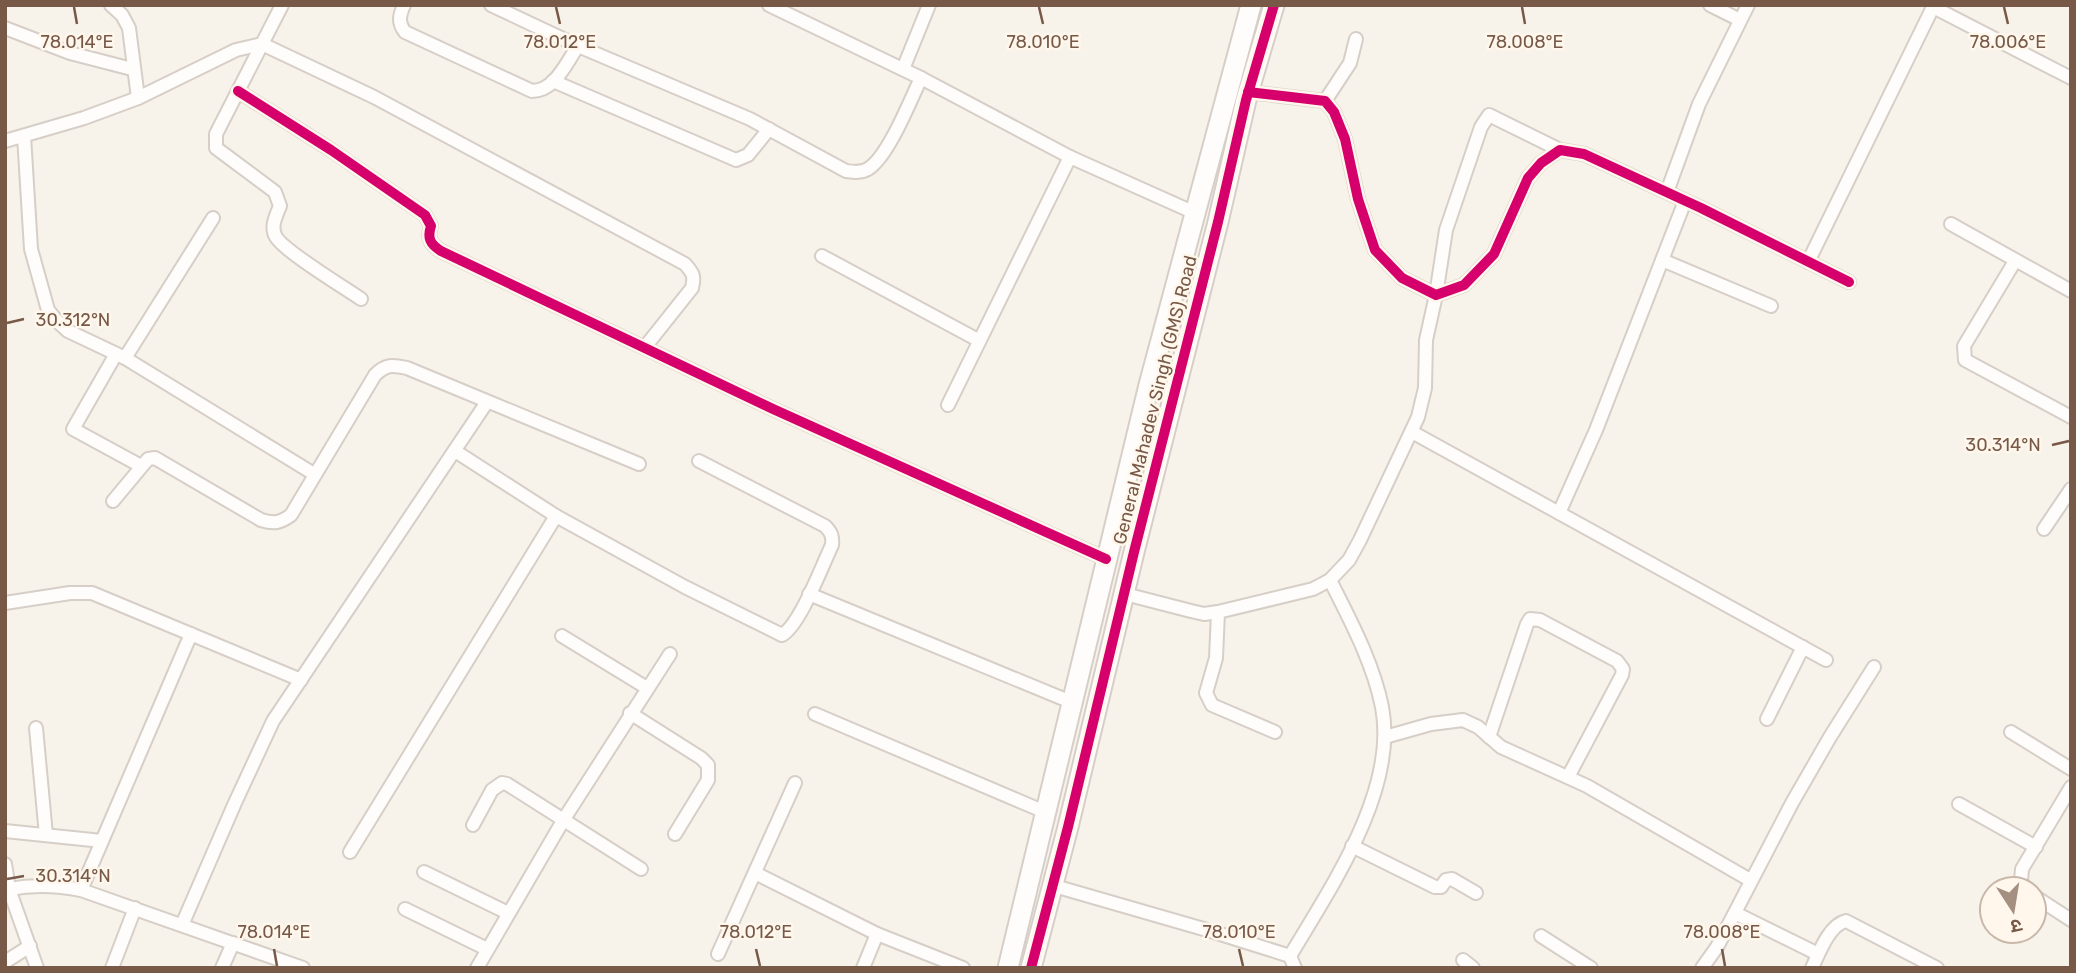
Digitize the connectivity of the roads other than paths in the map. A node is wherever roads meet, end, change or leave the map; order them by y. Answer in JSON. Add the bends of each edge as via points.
{"nodes":[{"id":1,"x":111,"y":5,"type":"edge"},
{"id":2,"x":282,"y":5,"type":"edge"},
{"id":3,"x":404,"y":5,"type":"edge"},
{"id":4,"x":491,"y":5,"type":"edge"},
{"id":5,"x":769,"y":5,"type":"edge"},
{"id":6,"x":801,"y":5,"type":"edge"},
{"id":7,"x":929,"y":5,"type":"edge"},
{"id":8,"x":1251,"y":5,"type":"edge"},
{"id":9,"x":1274,"y":5,"type":"edge"},
{"id":10,"x":1710,"y":5,"type":"edge"},
{"id":11,"x":1748,"y":5,"type":"edge"},
{"id":12,"x":1933,"y":6,"type":"edge"},
{"id":13,"x":796,"y":18,"type":"junction"},
{"id":14,"x":1741,"y":20,"type":"junction"},
{"id":15,"x":5,"y":28,"type":"edge"},
{"id":16,"x":1356,"y":39,"type":"dead end"},
{"id":17,"x":262,"y":44,"type":"junction"},
{"id":18,"x":578,"y":46,"type":"junction"},
{"id":19,"x":132,"y":69,"type":"junction"},
{"id":20,"x":903,"y":69,"type":"junction"},
{"id":21,"x":921,"y":78,"type":"junction"},
{"id":22,"x":2071,"y":79,"type":"edge"},
{"id":23,"x":553,"y":81,"type":"junction"},
{"id":24,"x":238,"y":91,"type":"junction"},
{"id":25,"x":1248,"y":92,"type":"junction"},
{"id":26,"x":138,"y":98,"type":"junction"},
{"id":27,"x":1325,"y":102,"type":"junction"},
{"id":28,"x":769,"y":129,"type":"junction"},
{"id":29,"x":24,"y":136,"type":"junction"},
{"id":30,"x":5,"y":141,"type":"edge"},
{"id":31,"x":1560,"y":150,"type":"junction"},
{"id":32,"x":1070,"y":157,"type":"junction"},
{"id":33,"x":1667,"y":192,"type":"junction"},
{"id":34,"x":1685,"y":201,"type":"junction"},
{"id":35,"x":1195,"y":214,"type":"junction"},
{"id":36,"x":213,"y":218,"type":"dead end"},
{"id":37,"x":1951,"y":224,"type":"dead end"},
{"id":38,"x":822,"y":256,"type":"dead end"},
{"id":39,"x":1662,"y":260,"type":"junction"},
{"id":40,"x":2015,"y":261,"type":"junction"},
{"id":41,"x":1808,"y":262,"type":"junction"},
{"id":42,"x":1849,"y":282,"type":"dead end"},
{"id":43,"x":2071,"y":291,"type":"edge"},
{"id":44,"x":1436,"y":295,"type":"junction"},
{"id":45,"x":361,"y":299,"type":"dead end"},
{"id":46,"x":1771,"y":306,"type":"dead end"},
{"id":47,"x":978,"y":340,"type":"junction"},
{"id":48,"x":645,"y":347,"type":"junction"},
{"id":49,"x":120,"y":356,"type":"junction"},
{"id":50,"x":487,"y":402,"type":"junction"},
{"id":51,"x":948,"y":405,"type":"dead end"},
{"id":52,"x":2071,"y":417,"type":"edge"},
{"id":53,"x":1412,"y":432,"type":"junction"},
{"id":54,"x":455,"y":451,"type":"junction"},
{"id":55,"x":698,"y":461,"type":"dead end"},
{"id":56,"x":639,"y":464,"type":"dead end"},
{"id":57,"x":141,"y":466,"type":"junction"},
{"id":58,"x":314,"y":474,"type":"junction"},
{"id":59,"x":2071,"y":489,"type":"edge"},
{"id":60,"x":113,"y":500,"type":"dead end"},
{"id":61,"x":1559,"y":513,"type":"junction"},
{"id":62,"x":556,"y":516,"type":"junction"},
{"id":63,"x":2044,"y":529,"type":"dead end"},
{"id":64,"x":1106,"y":559,"type":"junction"},
{"id":65,"x":1329,"y":580,"type":"junction"},
{"id":66,"x":809,"y":594,"type":"junction"},
{"id":67,"x":1125,"y":594,"type":"junction"},
{"id":68,"x":5,"y":603,"type":"edge"},
{"id":69,"x":1218,"y":612,"type":"junction"},
{"id":70,"x":191,"y":634,"type":"junction"},
{"id":71,"x":562,"y":636,"type":"dead end"},
{"id":72,"x":1803,"y":648,"type":"junction"},
{"id":73,"x":670,"y":654,"type":"dead end"},
{"id":74,"x":1826,"y":660,"type":"dead end"},
{"id":75,"x":1874,"y":667,"type":"dead end"},
{"id":76,"x":301,"y":680,"type":"junction"},
{"id":77,"x":647,"y":688,"type":"junction"},
{"id":78,"x":1071,"y":702,"type":"junction"},
{"id":79,"x":631,"y":713,"type":"junction"},
{"id":80,"x":815,"y":714,"type":"dead end"},
{"id":81,"x":1767,"y":719,"type":"dead end"},
{"id":82,"x":36,"y":728,"type":"dead end"},
{"id":83,"x":1275,"y":732,"type":"dead end"},
{"id":84,"x":2011,"y":732,"type":"dead end"},
{"id":85,"x":1385,"y":737,"type":"junction"},
{"id":86,"x":1489,"y":737,"type":"junction"},
{"id":87,"x":2071,"y":769,"type":"edge"},
{"id":88,"x":1568,"y":777,"type":"junction"},
{"id":89,"x":795,"y":783,"type":"dead end"},
{"id":90,"x":2071,"y":788,"type":"edge"},
{"id":91,"x":1958,"y":804,"type":"dead end"},
{"id":92,"x":1045,"y":812,"type":"junction"},
{"id":93,"x":564,"y":819,"type":"junction"},
{"id":94,"x":473,"y":825,"type":"dead end"},
{"id":95,"x":5,"y":831,"type":"edge"},
{"id":96,"x":675,"y":834,"type":"dead end"},
{"id":97,"x":46,"y":835,"type":"junction"},
{"id":98,"x":102,"y":841,"type":"junction"},
{"id":99,"x":1352,"y":846,"type":"junction"},
{"id":100,"x":2036,"y":847,"type":"junction"},
{"id":101,"x":350,"y":852,"type":"dead end"},
{"id":102,"x":5,"y":864,"type":"edge"},
{"id":103,"x":640,"y":869,"type":"dead end"},
{"id":104,"x":424,"y":872,"type":"dead end"},
{"id":105,"x":755,"y":873,"type":"junction"},
{"id":106,"x":2020,"y":875,"type":"edge"},
{"id":107,"x":1751,"y":880,"type":"junction"},
{"id":108,"x":1051,"y":885,"type":"junction"},
{"id":109,"x":9,"y":889,"type":"junction"},
{"id":110,"x":81,"y":890,"type":"junction"},
{"id":111,"x":1476,"y":893,"type":"dead end"},
{"id":112,"x":2048,"y":905,"type":"edge"},
{"id":113,"x":135,"y":908,"type":"junction"},
{"id":114,"x":405,"y":909,"type":"dead end"},
{"id":115,"x":508,"y":913,"type":"junction"},
{"id":116,"x":1735,"y":913,"type":"junction"},
{"id":117,"x":2071,"y":920,"type":"edge"},
{"id":118,"x":182,"y":925,"type":"junction"},
{"id":119,"x":877,"y":934,"type":"junction"},
{"id":120,"x":1541,"y":936,"type":"dead end"},
{"id":121,"x":233,"y":943,"type":"junction"},
{"id":122,"x":30,"y":946,"type":"junction"},
{"id":123,"x":487,"y":949,"type":"junction"},
{"id":124,"x":718,"y":954,"type":"dead end"},
{"id":125,"x":1818,"y":954,"type":"junction"},
{"id":126,"x":5,"y":962,"type":"edge"},
{"id":127,"x":1293,"y":962,"type":"edge"},
{"id":128,"x":37,"y":968,"type":"edge"},
{"id":129,"x":112,"y":968,"type":"edge"},
{"id":130,"x":222,"y":968,"type":"edge"},
{"id":131,"x":303,"y":968,"type":"edge"},
{"id":132,"x":477,"y":968,"type":"edge"},
{"id":133,"x":863,"y":968,"type":"edge"},
{"id":134,"x":963,"y":968,"type":"edge"},
{"id":135,"x":1008,"y":968,"type":"edge"},
{"id":136,"x":1031,"y":968,"type":"edge"},
{"id":137,"x":1591,"y":968,"type":"edge"},
{"id":138,"x":1702,"y":968,"type":"edge"},
{"id":139,"x":1812,"y":968,"type":"edge"},
{"id":140,"x":1937,"y":968,"type":"edge"}],
"edges":[{"from":1,"to":19,"type":"street","via":[[129,28]]},
{"from":2,"to":17,"type":"street"},
{"from":3,"to":23,"type":"street","via":[[399,17],[405,32],[532,91],[542,91]]},
{"from":4,"to":18,"type":"street"},
{"from":5,"to":13,"type":"street"},
{"from":6,"to":13,"type":"street"},
{"from":7,"to":20,"type":"street"},
{"from":8,"to":35,"type":"street"},
{"from":9,"to":25,"type":"street","name":"General Mahadev Singh (GMS) Road"},
{"from":10,"to":14,"type":"street"},
{"from":11,"to":14,"type":"street"},
{"from":12,"to":22,"type":"street"},
{"from":12,"to":41,"type":"street"},
{"from":13,"to":20,"type":"street"},
{"from":14,"to":33,"type":"street","via":[[1699,104]]},
{"from":15,"to":19,"type":"street","via":[[70,53]]},
{"from":16,"to":27,"type":"street","via":[[1350,63]]},
{"from":17,"to":24,"type":"street"},
{"from":17,"to":26,"type":"street","via":[[236,50]]},
{"from":17,"to":48,"type":"street","via":[[374,97],[685,264],[695,278],[692,288]]},
{"from":18,"to":23,"type":"street"},
{"from":18,"to":28,"type":"street"},
{"from":19,"to":26,"type":"street"},
{"from":20,"to":21,"type":"street"},
{"from":21,"to":28,"type":"street","via":[[882,156],[869,169],[846,171]]},
{"from":21,"to":32,"type":"street"},
{"from":23,"to":28,"type":"street","via":[[736,160],[748,155]]},
{"from":24,"to":45,"type":"street","via":[[216,134],[216,148],[275,192],[280,206],[273,225],[283,245]]},
{"from":24,"to":48,"type":"street","via":[[425,215],[431,226],[430,240],[441,251]]},
{"from":25,"to":27,"type":"street"},
{"from":25,"to":67,"type":"street","name":"General Mahadev Singh (GMS) Road"},
{"from":26,"to":29,"type":"street"},
{"from":27,"to":44,"type":"street","via":[[1345,139],[1375,250],[1402,278]]},
{"from":29,"to":30,"type":"street"},
{"from":29,"to":49,"type":"street","via":[[31,249],[48,310],[68,331]]},
{"from":31,"to":33,"type":"street","via":[[1584,154]]},
{"from":31,"to":44,"type":"street","via":[[1528,178],[1494,254],[1464,285]]},
{"from":31,"to":44,"type":"street","via":[[1489,115],[1446,230]]},
{"from":32,"to":35,"type":"street"},
{"from":32,"to":47,"type":"street"},
{"from":33,"to":34,"type":"street"},
{"from":34,"to":39,"type":"street"},
{"from":34,"to":41,"type":"street"},
{"from":35,"to":64,"type":"street"},
{"from":36,"to":49,"type":"street"},
{"from":37,"to":40,"type":"street"},
{"from":38,"to":47,"type":"street"},
{"from":39,"to":46,"type":"street"},
{"from":39,"to":61,"type":"street"},
{"from":40,"to":43,"type":"street"},
{"from":40,"to":52,"type":"street","via":[[1964,346],[1965,360]]},
{"from":41,"to":42,"type":"street"},
{"from":44,"to":53,"type":"street","via":[[1426,340],[1425,388]]},
{"from":47,"to":51,"type":"street"},
{"from":48,"to":64,"type":"street"},
{"from":49,"to":57,"type":"street","via":[[73,429]]},
{"from":49,"to":58,"type":"street"},
{"from":50,"to":54,"type":"street"},
{"from":50,"to":56,"type":"street"},
{"from":50,"to":58,"type":"street","via":[[407,368],[382,367]]},
{"from":53,"to":61,"type":"street"},
{"from":53,"to":65,"type":"street","via":[[1349,560]]},
{"from":54,"to":62,"type":"street"},
{"from":54,"to":76,"type":"street"},
{"from":55,"to":66,"type":"street","via":[[830,531],[832,545]]},
{"from":57,"to":58,"type":"street","via":[[155,458],[162,461],[272,524],[291,515]]},
{"from":57,"to":60,"type":"street"},
{"from":59,"to":63,"type":"street"},
{"from":61,"to":72,"type":"street"},
{"from":62,"to":66,"type":"street","via":[[774,633],[789,631]]},
{"from":62,"to":101,"type":"street"},
{"from":64,"to":78,"type":"street"},
{"from":65,"to":69,"type":"street","via":[[1313,589]]},
{"from":65,"to":85,"type":"street","via":[[1368,661],[1382,706]]},
{"from":66,"to":78,"type":"street"},
{"from":67,"to":69,"type":"street","via":[[1204,614]]},
{"from":67,"to":108,"type":"street","name":"General Mahadev Singh (GMS) Road"},
{"from":68,"to":70,"type":"street","via":[[92,593]]},
{"from":69,"to":83,"type":"street","via":[[1208,699],[1212,705]]},
{"from":70,"to":76,"type":"street"},
{"from":70,"to":98,"type":"street"},
{"from":71,"to":77,"type":"street"},
{"from":72,"to":74,"type":"street"},
{"from":72,"to":81,"type":"street"},
{"from":73,"to":77,"type":"street"},
{"from":75,"to":107,"type":"street"},
{"from":76,"to":118,"type":"street","via":[[273,721]]},
{"from":77,"to":79,"type":"street"},
{"from":78,"to":92,"type":"street"},
{"from":79,"to":93,"type":"street"},
{"from":79,"to":96,"type":"street","via":[[708,765],[708,780]]},
{"from":80,"to":92,"type":"street"},
{"from":82,"to":97,"type":"street"},
{"from":84,"to":87,"type":"street"},
{"from":85,"to":86,"type":"street","via":[[1451,720],[1471,723]]},
{"from":85,"to":99,"type":"street","via":[[1379,781]]},
{"from":86,"to":88,"type":"street","via":[[1513,754]]},
{"from":86,"to":88,"type":"street","via":[[1527,624],[1530,619],[1540,620],[1617,661],[1623,669]]},
{"from":88,"to":107,"type":"street"},
{"from":89,"to":105,"type":"street"},
{"from":90,"to":100,"type":"street"},
{"from":91,"to":100,"type":"street"},
{"from":92,"to":135,"type":"street"},
{"from":93,"to":94,"type":"street","via":[[502,783],[492,790]]},
{"from":93,"to":103,"type":"street"},
{"from":93,"to":115,"type":"street"},
{"from":95,"to":97,"type":"street"},
{"from":97,"to":98,"type":"street"},
{"from":98,"to":110,"type":"street"},
{"from":99,"to":111,"type":"street","via":[[1435,887],[1452,879]]},
{"from":99,"to":127,"type":"street"},
{"from":100,"to":106,"type":"street"},
{"from":102,"to":109,"type":"street"},
{"from":104,"to":115,"type":"street"},
{"from":105,"to":119,"type":"street"},
{"from":105,"to":124,"type":"street"},
{"from":107,"to":116,"type":"street"},
{"from":108,"to":127,"type":"street","via":[[1214,932]]},
{"from":108,"to":136,"type":"street","name":"General Mahadev Singh (GMS) Road"},
{"from":109,"to":110,"type":"street","via":[[33,884]]},
{"from":109,"to":122,"type":"street"},
{"from":110,"to":113,"type":"street"},
{"from":112,"to":117,"type":"street"},
{"from":113,"to":118,"type":"street"},
{"from":113,"to":129,"type":"street"},
{"from":114,"to":123,"type":"street"},
{"from":115,"to":123,"type":"street"},
{"from":116,"to":125,"type":"street"},
{"from":116,"to":138,"type":"street"},
{"from":118,"to":121,"type":"street"},
{"from":119,"to":133,"type":"street"},
{"from":119,"to":134,"type":"street"},
{"from":120,"to":137,"type":"street"},
{"from":121,"to":130,"type":"street"},
{"from":121,"to":131,"type":"street"},
{"from":122,"to":126,"type":"street"},
{"from":122,"to":128,"type":"street"},
{"from":123,"to":132,"type":"street"},
{"from":125,"to":139,"type":"street"},
{"from":125,"to":140,"type":"street","via":[[1834,928],[1846,921]]}]}
